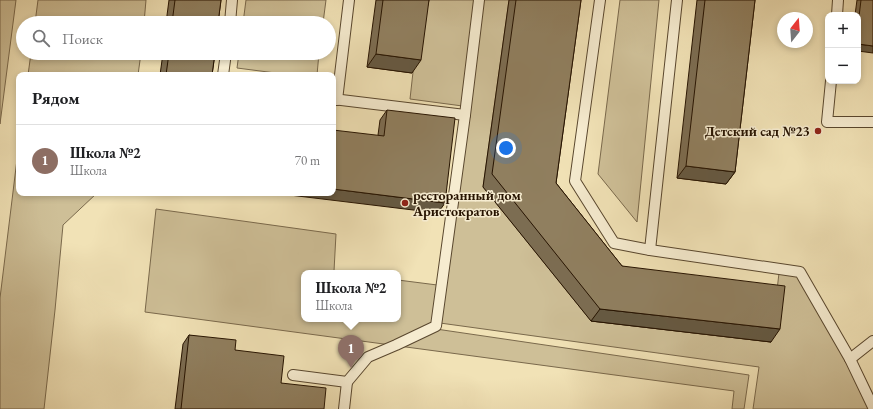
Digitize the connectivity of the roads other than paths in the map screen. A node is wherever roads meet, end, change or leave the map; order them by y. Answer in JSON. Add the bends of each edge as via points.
{"nodes":[{"id":1,"x":232,"y":0,"type":"edge"},
{"id":2,"x":349,"y":0,"type":"edge"},
{"id":3,"x":479,"y":0,"type":"edge"},
{"id":4,"x":600,"y":0,"type":"edge"},
{"id":5,"x":677,"y":0,"type":"edge"},
{"id":6,"x":838,"y":0,"type":"edge"},
{"id":7,"x":837,"y":12,"type":"edge"},
{"id":8,"x":231,"y":16,"type":"edge"},
{"id":9,"x":225,"y":60,"type":"edge"},
{"id":10,"x":223,"y":72,"type":"edge"},
{"id":11,"x":831,"y":84,"type":"edge"},
{"id":12,"x":336,"y":93,"type":"edge"},
{"id":13,"x":336,"y":100,"type":"edge"},
{"id":14,"x":465,"y":115,"type":"junction"},
{"id":15,"x":873,"y":122,"type":"edge"},
{"id":16,"x":650,"y":250,"type":"junction"},
{"id":17,"x":873,"y":341,"type":"edge"},
{"id":18,"x":850,"y":359,"type":"junction"},
{"id":19,"x":293,"y":375,"type":"dead end"},
{"id":20,"x":347,"y":382,"type":"junction"},
{"id":21,"x":873,"y":407,"type":"edge"},
{"id":22,"x":344,"y":409,"type":"edge"}],
"edges":[{"from":1,"to":8,"type":"lane"},
{"from":2,"to":12,"type":"lane"},
{"from":3,"to":14,"type":"lane"},
{"from":4,"to":16,"type":"lane","via":[[574,181],[614,243]]},
{"from":5,"to":16,"type":"lane"},
{"from":6,"to":7,"type":"lane"},
{"from":9,"to":10,"type":"lane"},
{"from":11,"to":15,"type":"lane","via":[[827,122]]},
{"from":13,"to":14,"type":"lane"},
{"from":14,"to":20,"type":"lane","via":[[436,326],[368,358]]},
{"from":16,"to":18,"type":"lane","via":[[800,272]]},
{"from":17,"to":18,"type":"lane"},
{"from":18,"to":21,"type":"lane"},
{"from":19,"to":20,"type":"lane"},
{"from":20,"to":22,"type":"lane"}]}
